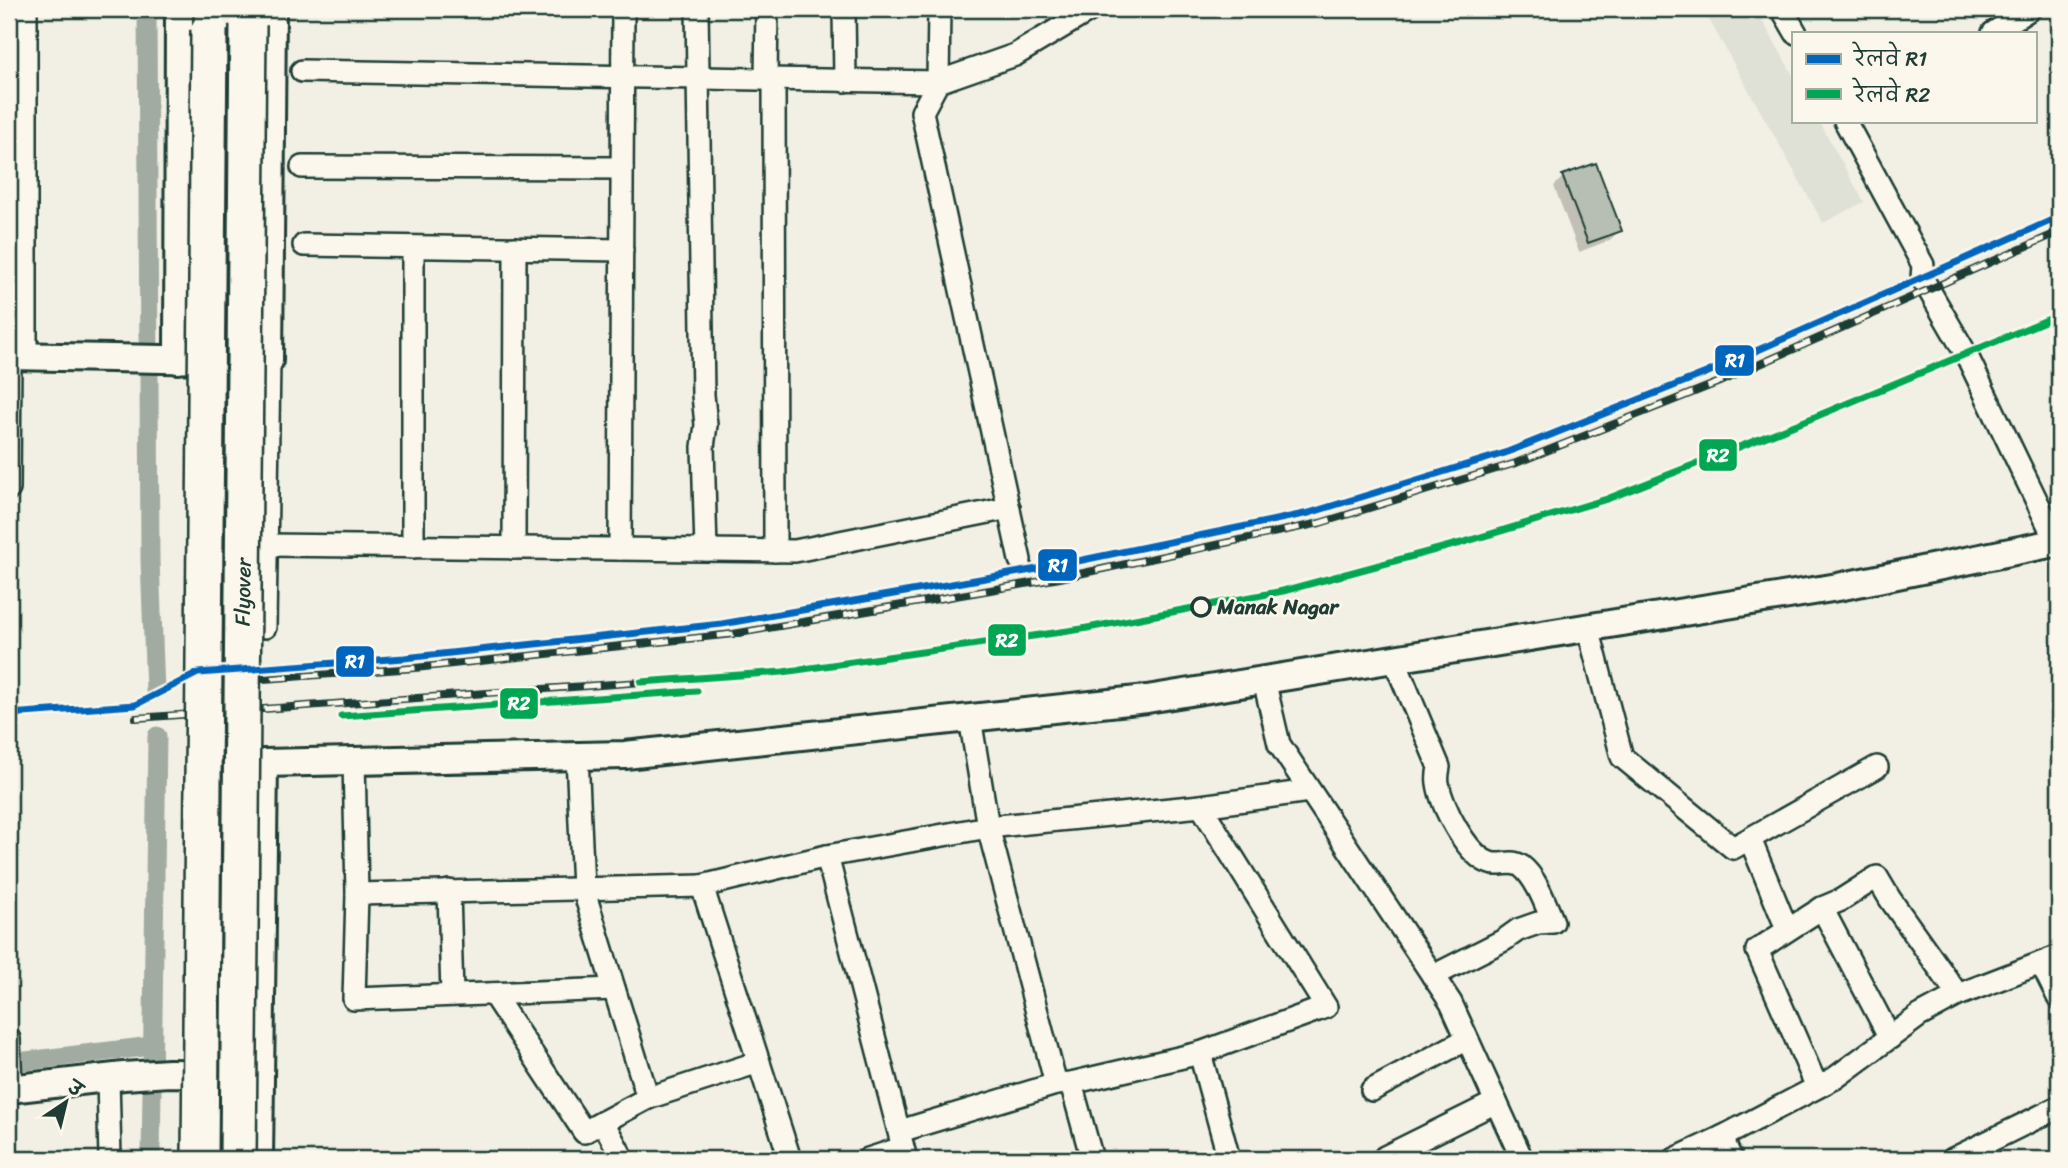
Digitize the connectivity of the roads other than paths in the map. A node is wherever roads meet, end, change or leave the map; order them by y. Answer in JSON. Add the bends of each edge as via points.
{"nodes":[{"id":1,"x":26,"y":9,"type":"edge"},
{"id":2,"x":179,"y":9,"type":"edge"},
{"id":3,"x":623,"y":9,"type":"edge"},
{"id":4,"x":697,"y":9,"type":"edge"},
{"id":5,"x":766,"y":9,"type":"edge"},
{"id":6,"x":844,"y":9,"type":"edge"},
{"id":7,"x":939,"y":9,"type":"edge"},
{"id":8,"x":1092,"y":9,"type":"edge"},
{"id":9,"x":1782,"y":9,"type":"edge"},
{"id":10,"x":2030,"y":9,"type":"edge"},
{"id":11,"x":260,"y":17,"type":"edge"},
{"id":12,"x":2000,"y":22,"type":"edge"},
{"id":13,"x":209,"y":30,"type":"dead end"},
{"id":14,"x":1795,"y":32,"type":"edge"},
{"id":15,"x":302,"y":71,"type":"dead end"},
{"id":16,"x":623,"y":77,"type":"junction"},
{"id":17,"x":698,"y":79,"type":"junction"},
{"id":18,"x":770,"y":80,"type":"junction"},
{"id":19,"x":845,"y":81,"type":"junction"},
{"id":20,"x":938,"y":82,"type":"junction"},
{"id":21,"x":1846,"y":122,"type":"edge"},
{"id":22,"x":302,"y":167,"type":"dead end"},
{"id":23,"x":622,"y":168,"type":"junction"},
{"id":24,"x":304,"y":245,"type":"dead end"},
{"id":25,"x":413,"y":247,"type":"junction"},
{"id":26,"x":515,"y":248,"type":"junction"},
{"id":27,"x":622,"y":250,"type":"junction"},
{"id":28,"x":15,"y":357,"type":"edge"},
{"id":29,"x":173,"y":360,"type":"junction"},
{"id":30,"x":269,"y":361,"type":"junction"},
{"id":31,"x":9,"y":477,"type":"edge"},
{"id":32,"x":9,"y":489,"type":"edge"},
{"id":33,"x":1009,"y":508,"type":"junction"},
{"id":34,"x":2058,"y":543,"type":"edge"},
{"id":35,"x":266,"y":545,"type":"junction"},
{"id":36,"x":413,"y":547,"type":"junction"},
{"id":37,"x":514,"y":548,"type":"junction"},
{"id":38,"x":620,"y":549,"type":"junction"},
{"id":39,"x":706,"y":550,"type":"junction"},
{"id":40,"x":775,"y":551,"type":"junction"},
{"id":41,"x":1020,"y":560,"type":"dead end"},
{"id":42,"x":265,"y":627,"type":"dead end"},
{"id":43,"x":1588,"y":628,"type":"junction"},
{"id":44,"x":1394,"y":659,"type":"junction"},
{"id":45,"x":1264,"y":680,"type":"junction"},
{"id":46,"x":970,"y":718,"type":"junction"},
{"id":47,"x":577,"y":757,"type":"junction"},
{"id":48,"x":354,"y":761,"type":"junction"},
{"id":49,"x":1877,"y":767,"type":"dead end"},
{"id":50,"x":1308,"y":791,"type":"junction"},
{"id":51,"x":1201,"y":806,"type":"junction"},
{"id":52,"x":988,"y":827,"type":"junction"},
{"id":53,"x":1750,"y":839,"type":"junction"},
{"id":54,"x":827,"y":856,"type":"junction"},
{"id":55,"x":702,"y":886,"type":"junction"},
{"id":56,"x":583,"y":888,"type":"junction"},
{"id":57,"x":449,"y":891,"type":"junction"},
{"id":58,"x":357,"y":894,"type":"junction"},
{"id":59,"x":1822,"y":908,"type":"junction"},
{"id":60,"x":1787,"y":929,"type":"junction"},
{"id":61,"x":2050,"y":959,"type":"edge"},
{"id":62,"x":1433,"y":976,"type":"junction"},
{"id":63,"x":614,"y":989,"type":"junction"},
{"id":64,"x":493,"y":993,"type":"junction"},
{"id":65,"x":452,"y":995,"type":"junction"},
{"id":66,"x":1958,"y":995,"type":"junction"},
{"id":67,"x":2059,"y":999,"type":"edge"},
{"id":68,"x":1891,"y":1038,"type":"junction"},
{"id":69,"x":1467,"y":1039,"type":"junction"},
{"id":70,"x":9,"y":1040,"type":"edge"},
{"id":71,"x":1200,"y":1053,"type":"junction"},
{"id":72,"x":759,"y":1062,"type":"junction"},
{"id":73,"x":259,"y":1074,"type":"junction"},
{"id":74,"x":116,"y":1077,"type":"junction"},
{"id":75,"x":1063,"y":1083,"type":"junction"},
{"id":76,"x":10,"y":1086,"type":"edge"},
{"id":77,"x":1816,"y":1087,"type":"junction"},
{"id":78,"x":1372,"y":1090,"type":"dead end"},
{"id":79,"x":648,"y":1098,"type":"junction"},
{"id":80,"x":1496,"y":1102,"type":"junction"},
{"id":81,"x":2059,"y":1107,"type":"edge"},
{"id":82,"x":603,"y":1122,"type":"junction"},
{"id":83,"x":1722,"y":1137,"type":"junction"},
{"id":84,"x":903,"y":1146,"type":"edge"},
{"id":85,"x":1384,"y":1158,"type":"edge"},
{"id":86,"x":110,"y":1159,"type":"edge"},
{"id":87,"x":200,"y":1159,"type":"edge"},
{"id":88,"x":238,"y":1159,"type":"edge"},
{"id":89,"x":259,"y":1159,"type":"edge"},
{"id":90,"x":623,"y":1159,"type":"edge"},
{"id":91,"x":790,"y":1159,"type":"edge"},
{"id":92,"x":868,"y":1159,"type":"edge"},
{"id":93,"x":1092,"y":1159,"type":"edge"},
{"id":94,"x":1229,"y":1159,"type":"edge"},
{"id":95,"x":1522,"y":1159,"type":"edge"},
{"id":96,"x":1675,"y":1159,"type":"edge"},
{"id":97,"x":1731,"y":1159,"type":"edge"},
{"id":98,"x":1953,"y":1159,"type":"edge"}],
"edges":[{"from":1,"to":28,"type":"street"},
{"from":2,"to":29,"type":"street"},
{"from":3,"to":16,"type":"street"},
{"from":4,"to":17,"type":"street"},
{"from":5,"to":18,"type":"street"},
{"from":6,"to":19,"type":"street"},
{"from":7,"to":20,"type":"street"},
{"from":8,"to":20,"type":"street","via":[[1015,55]]},
{"from":9,"to":14,"type":"street"},
{"from":10,"to":12,"type":"street"},
{"from":11,"to":30,"type":"street"},
{"from":11,"to":88,"type":"highway","name":"Flyover","bridge":true},
{"from":13,"to":87,"type":"highway","name":"Flyover","bridge":true},
{"from":15,"to":16,"type":"street"},
{"from":16,"to":17,"type":"street"},
{"from":16,"to":23,"type":"street"},
{"from":17,"to":18,"type":"street"},
{"from":17,"to":39,"type":"street"},
{"from":18,"to":19,"type":"street"},
{"from":18,"to":40,"type":"street"},
{"from":19,"to":20,"type":"street"},
{"from":20,"to":33,"type":"street","via":[[922,113]]},
{"from":21,"to":34,"type":"street","via":[[1923,265],[1922,278],[1966,354]]},
{"from":22,"to":23,"type":"street"},
{"from":23,"to":27,"type":"street"},
{"from":24,"to":25,"type":"street"},
{"from":25,"to":26,"type":"street"},
{"from":25,"to":36,"type":"street"},
{"from":26,"to":27,"type":"street"},
{"from":26,"to":37,"type":"street"},
{"from":27,"to":38,"type":"street"},
{"from":28,"to":29,"type":"street"},
{"from":28,"to":31,"type":"street"},
{"from":29,"to":30,"type":"street"},
{"from":30,"to":35,"type":"street"},
{"from":31,"to":32,"type":"street"},
{"from":33,"to":40,"type":"street","via":[[795,551]]},
{"from":33,"to":41,"type":"street"},
{"from":34,"to":43,"type":"street","via":[[1838,587]]},
{"from":35,"to":36,"type":"street"},
{"from":35,"to":42,"type":"street"},
{"from":36,"to":37,"type":"street"},
{"from":37,"to":38,"type":"street"},
{"from":38,"to":39,"type":"street"},
{"from":39,"to":40,"type":"street"},
{"from":43,"to":44,"type":"street"},
{"from":43,"to":53,"type":"street","via":[[1622,757],[1733,848]]},
{"from":44,"to":45,"type":"street"},
{"from":44,"to":62,"type":"street","via":[[1438,767],[1437,783],[1448,812],[1462,837],[1492,864],[1511,861],[1523,867],[1540,890],[1553,922],[1518,930]]},
{"from":45,"to":46,"type":"street","via":[[1147,699]]},
{"from":45,"to":50,"type":"street","via":[[1279,744]]},
{"from":46,"to":47,"type":"street"},
{"from":46,"to":52,"type":"street"},
{"from":47,"to":48,"type":"street"},
{"from":47,"to":56,"type":"street"},
{"from":48,"to":58,"type":"street"},
{"from":48,"to":73,"type":"street","via":[[264,763]]},
{"from":49,"to":53,"type":"street"},
{"from":50,"to":51,"type":"street"},
{"from":50,"to":62,"type":"street"},
{"from":51,"to":52,"type":"street"},
{"from":51,"to":71,"type":"street","via":[[1326,1007]]},
{"from":52,"to":54,"type":"street"},
{"from":52,"to":75,"type":"street"},
{"from":53,"to":60,"type":"street"},
{"from":54,"to":55,"type":"street"},
{"from":54,"to":84,"type":"street"},
{"from":55,"to":56,"type":"street"},
{"from":55,"to":72,"type":"street"},
{"from":56,"to":57,"type":"street"},
{"from":56,"to":63,"type":"street"},
{"from":57,"to":58,"type":"street"},
{"from":57,"to":65,"type":"street"},
{"from":58,"to":65,"type":"street","via":[[354,999]]},
{"from":59,"to":60,"type":"street"},
{"from":59,"to":66,"type":"street","via":[[1878,877]]},
{"from":59,"to":68,"type":"street"},
{"from":60,"to":77,"type":"street","via":[[1757,950]]},
{"from":61,"to":66,"type":"street"},
{"from":61,"to":67,"type":"street"},
{"from":62,"to":69,"type":"street"},
{"from":63,"to":64,"type":"street"},
{"from":63,"to":79,"type":"street"},
{"from":64,"to":65,"type":"street"},
{"from":64,"to":82,"type":"street","via":[[584,1132]]},
{"from":66,"to":68,"type":"street"},
{"from":68,"to":77,"type":"street"},
{"from":69,"to":78,"type":"street"},
{"from":69,"to":80,"type":"street"},
{"from":70,"to":76,"type":"street"},
{"from":71,"to":75,"type":"street"},
{"from":71,"to":94,"type":"street"},
{"from":72,"to":79,"type":"street"},
{"from":72,"to":91,"type":"street"},
{"from":73,"to":74,"type":"street"},
{"from":73,"to":89,"type":"street"},
{"from":74,"to":76,"type":"street"},
{"from":74,"to":86,"type":"street"},
{"from":75,"to":84,"type":"street"},
{"from":75,"to":93,"type":"street"},
{"from":77,"to":83,"type":"street"},
{"from":79,"to":82,"type":"street"},
{"from":80,"to":85,"type":"street"},
{"from":80,"to":95,"type":"street"},
{"from":81,"to":98,"type":"street"},
{"from":82,"to":90,"type":"street"},
{"from":83,"to":96,"type":"street"},
{"from":83,"to":97,"type":"street"},
{"from":84,"to":92,"type":"street"}]}
